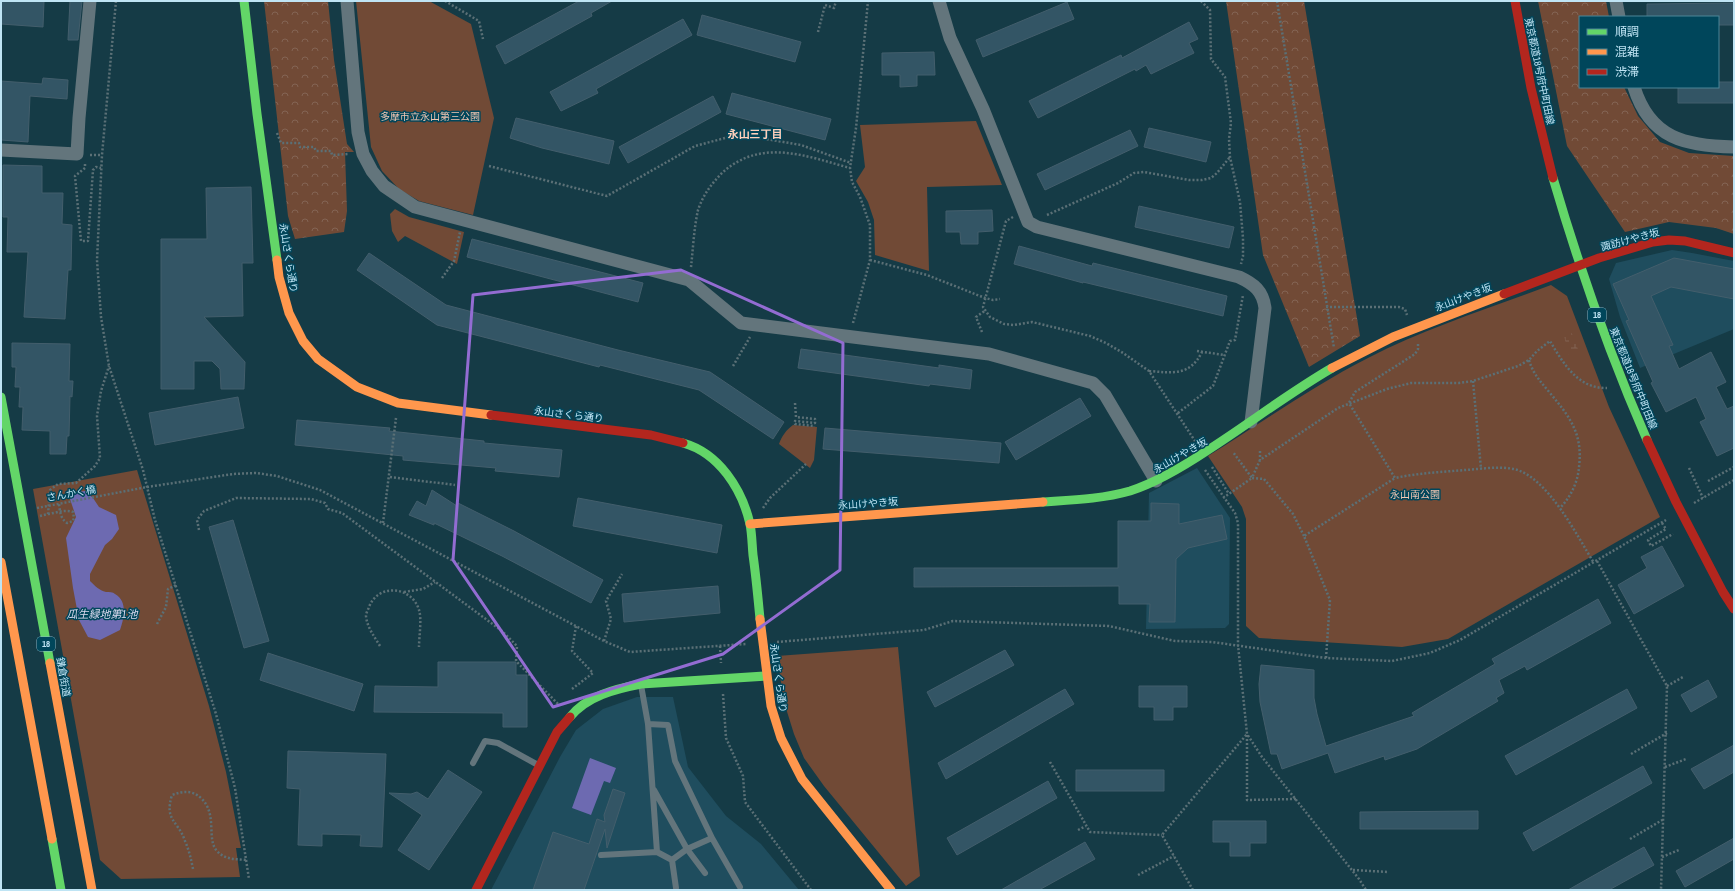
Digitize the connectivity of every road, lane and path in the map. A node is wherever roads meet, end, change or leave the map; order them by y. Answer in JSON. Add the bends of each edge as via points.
{"nodes":[{"id":1,"x":90,"y":1,"type":"edge"},
{"id":2,"x":116,"y":1,"type":"edge"},
{"id":3,"x":244,"y":1,"type":"edge"},
{"id":4,"x":347,"y":1,"type":"edge"},
{"id":5,"x":445,"y":1,"type":"edge"},
{"id":6,"x":836,"y":1,"type":"edge"},
{"id":7,"x":868,"y":1,"type":"edge"},
{"id":8,"x":938,"y":1,"type":"edge"},
{"id":9,"x":1201,"y":1,"type":"edge"},
{"id":10,"x":1277,"y":1,"type":"edge"},
{"id":11,"x":1515,"y":1,"type":"edge"},
{"id":12,"x":1616,"y":1,"type":"edge"},
{"id":13,"x":1619,"y":16,"type":"edge"},
{"id":14,"x":818,"y":32,"type":"dead end"},
{"id":15,"x":482,"y":39,"type":"dead end"},
{"id":16,"x":1634,"y":88,"type":"edge"},
{"id":17,"x":276,"y":131,"type":"dead end"},
{"id":18,"x":1734,"y":147,"type":"edge"},
{"id":19,"x":1,"y":150,"type":"edge"},
{"id":20,"x":82,"y":154,"type":"junction"},
{"id":21,"x":363,"y":154,"type":"junction"},
{"id":22,"x":102,"y":155,"type":"junction"},
{"id":23,"x":1230,"y":157,"type":"junction"},
{"id":24,"x":851,"y":163,"type":"junction"},
{"id":25,"x":489,"y":166,"type":"dead end"},
{"id":26,"x":101,"y":168,"type":"junction"},
{"id":27,"x":850,"y":168,"type":"junction"},
{"id":28,"x":1024,"y":211,"type":"junction"},
{"id":29,"x":1037,"y":227,"type":"junction"},
{"id":30,"x":460,"y":234,"type":"dead end"},
{"id":31,"x":1734,"y":253,"type":"edge"},
{"id":32,"x":1243,"y":256,"type":"dead end"},
{"id":33,"x":870,"y":260,"type":"junction"},
{"id":34,"x":1579,"y":265,"type":"junction"},
{"id":35,"x":442,"y":278,"type":"dead end"},
{"id":36,"x":690,"y":280,"type":"junction"},
{"id":37,"x":1244,"y":290,"type":"dead end"},
{"id":38,"x":985,"y":298,"type":"junction"},
{"id":39,"x":1000,"y":298,"type":"dead end"},
{"id":40,"x":986,"y":310,"type":"junction"},
{"id":41,"x":757,"y":325,"type":"junction"},
{"id":42,"x":982,"y":332,"type":"dead end"},
{"id":43,"x":850,"y":336,"type":"junction"},
{"id":44,"x":1197,"y":351,"type":"dead end"},
{"id":45,"x":1202,"y":352,"type":"junction"},
{"id":46,"x":1224,"y":356,"type":"junction"},
{"id":47,"x":1528,"y":360,"type":"junction"},
{"id":48,"x":1337,"y":365,"type":"junction"},
{"id":49,"x":110,"y":366,"type":"junction"},
{"id":50,"x":733,"y":366,"type":"dead end"},
{"id":51,"x":1149,"y":371,"type":"junction"},
{"id":52,"x":1473,"y":381,"type":"junction"},
{"id":53,"x":1624,"y":387,"type":"junction"},
{"id":54,"x":1,"y":397,"type":"edge"},
{"id":55,"x":398,"y":403,"type":"junction"},
{"id":56,"x":795,"y":403,"type":"dead end"},
{"id":57,"x":1348,"y":403,"type":"junction"},
{"id":58,"x":1178,"y":413,"type":"junction"},
{"id":59,"x":1181,"y":419,"type":"dead end"},
{"id":60,"x":1251,"y":422,"type":"junction"},
{"id":61,"x":814,"y":427,"type":"dead end"},
{"id":62,"x":1225,"y":441,"type":"junction"},
{"id":63,"x":1260,"y":451,"type":"dead end"},
{"id":64,"x":1197,"y":458,"type":"junction"},
{"id":65,"x":1260,"y":460,"type":"junction"},
{"id":66,"x":806,"y":464,"type":"dead end"},
{"id":67,"x":1211,"y":465,"type":"dead end"},
{"id":68,"x":1734,"y":467,"type":"edge"},
{"id":69,"x":1689,"y":468,"type":"dead end"},
{"id":70,"x":1481,"y":469,"type":"junction"},
{"id":71,"x":390,"y":477,"type":"junction"},
{"id":72,"x":1252,"y":478,"type":"junction"},
{"id":73,"x":1395,"y":478,"type":"junction"},
{"id":74,"x":1734,"y":480,"type":"edge"},
{"id":75,"x":1156,"y":481,"type":"junction"},
{"id":76,"x":1708,"y":481,"type":"dead end"},
{"id":77,"x":455,"y":485,"type":"dead end"},
{"id":78,"x":147,"y":487,"type":"junction"},
{"id":79,"x":1723,"y":487,"type":"dead end"},
{"id":80,"x":1229,"y":494,"type":"junction"},
{"id":81,"x":770,"y":498,"type":"dead end"},
{"id":82,"x":1223,"y":498,"type":"junction"},
{"id":83,"x":1703,"y":498,"type":"dead end"},
{"id":84,"x":59,"y":504,"type":"junction"},
{"id":85,"x":1560,"y":508,"type":"junction"},
{"id":86,"x":30,"y":509,"type":"dead end"},
{"id":87,"x":60,"y":512,"type":"junction"},
{"id":88,"x":48,"y":514,"type":"junction"},
{"id":89,"x":34,"y":517,"type":"dead end"},
{"id":90,"x":383,"y":523,"type":"junction"},
{"id":91,"x":1662,"y":523,"type":"dead end"},
{"id":92,"x":750,"y":524,"type":"junction"},
{"id":93,"x":199,"y":530,"type":"dead end"},
{"id":94,"x":1647,"y":531,"type":"dead end"},
{"id":95,"x":1673,"y":534,"type":"dead end"},
{"id":96,"x":1304,"y":536,"type":"junction"},
{"id":97,"x":1,"y":562,"type":"edge"},
{"id":98,"x":1595,"y":562,"type":"junction"},
{"id":99,"x":622,"y":574,"type":"dead end"},
{"id":100,"x":435,"y":582,"type":"junction"},
{"id":101,"x":176,"y":585,"type":"junction"},
{"id":102,"x":404,"y":592,"type":"junction"},
{"id":103,"x":1734,"y":609,"type":"edge"},
{"id":104,"x":157,"y":624,"type":"dead end"},
{"id":105,"x":576,"y":626,"type":"junction"},
{"id":106,"x":801,"y":640,"type":"dead end"},
{"id":107,"x":604,"y":641,"type":"junction"},
{"id":108,"x":728,"y":645,"type":"dead end"},
{"id":109,"x":1238,"y":645,"type":"junction"},
{"id":110,"x":380,"y":646,"type":"dead end"},
{"id":111,"x":720,"y":646,"type":"junction"},
{"id":112,"x":419,"y":647,"type":"dead end"},
{"id":113,"x":721,"y":656,"type":"dead end"},
{"id":114,"x":1326,"y":658,"type":"junction"},
{"id":115,"x":766,"y":676,"type":"junction"},
{"id":116,"x":1683,"y":677,"type":"dead end"},
{"id":117,"x":641,"y":684,"type":"junction"},
{"id":118,"x":1667,"y":686,"type":"junction"},
{"id":119,"x":572,"y":689,"type":"dead end"},
{"id":120,"x":724,"y":702,"type":"dead end"},
{"id":121,"x":571,"y":716,"type":"junction"},
{"id":122,"x":648,"y":724,"type":"junction"},
{"id":123,"x":1667,"y":733,"type":"junction"},
{"id":124,"x":1247,"y":734,"type":"junction"},
{"id":125,"x":1631,"y":754,"type":"dead end"},
{"id":126,"x":1686,"y":759,"type":"dead end"},
{"id":127,"x":1050,"y":762,"type":"dead end"},
{"id":128,"x":473,"y":763,"type":"dead end"},
{"id":129,"x":540,"y":766,"type":"junction"},
{"id":130,"x":1665,"y":767,"type":"junction"},
{"id":131,"x":654,"y":788,"type":"junction"},
{"id":132,"x":1296,"y":799,"type":"junction"},
{"id":133,"x":1664,"y":819,"type":"junction"},
{"id":134,"x":1087,"y":826,"type":"junction"},
{"id":135,"x":1078,"y":830,"type":"dead end"},
{"id":136,"x":1162,"y":835,"type":"junction"},
{"id":137,"x":712,"y":838,"type":"junction"},
{"id":138,"x":1630,"y":839,"type":"dead end"},
{"id":139,"x":686,"y":849,"type":"junction"},
{"id":140,"x":1679,"y":850,"type":"dead end"},
{"id":141,"x":657,"y":852,"type":"junction"},
{"id":142,"x":600,"y":855,"type":"dead end"},
{"id":143,"x":1174,"y":856,"type":"junction"},
{"id":144,"x":1662,"y":857,"type":"junction"},
{"id":145,"x":246,"y":860,"type":"junction"},
{"id":146,"x":672,"y":860,"type":"junction"},
{"id":147,"x":193,"y":868,"type":"dead end"},
{"id":148,"x":1353,"y":870,"type":"junction"},
{"id":149,"x":1388,"y":872,"type":"dead end"},
{"id":150,"x":705,"y":873,"type":"dead end"},
{"id":151,"x":1138,"y":875,"type":"dead end"},
{"id":152,"x":249,"y":879,"type":"dead end"},
{"id":153,"x":740,"y":886,"type":"dead end"},
{"id":154,"x":676,"y":888,"type":"dead end"},
{"id":155,"x":61,"y":890,"type":"edge"},
{"id":156,"x":92,"y":890,"type":"edge"},
{"id":157,"x":476,"y":890,"type":"edge"},
{"id":158,"x":811,"y":890,"type":"edge"},
{"id":159,"x":892,"y":890,"type":"edge"},
{"id":160,"x":1193,"y":890,"type":"edge"},
{"id":161,"x":1366,"y":890,"type":"edge"},
{"id":162,"x":1661,"y":890,"type":"edge"}],
"edges":[{"from":1,"to":20,"type":"street","via":[[79,118]]},
{"from":2,"to":22,"type":"path"},
{"from":3,"to":55,"type":"street","name":"永山さくら通り","via":[[279,277],[289,313],[303,341],[318,359],[357,387]]},
{"from":4,"to":21,"type":"street","via":[[358,132]]},
{"from":5,"to":15,"type":"path","via":[[478,21]]},
{"from":6,"to":14,"type":"path","via":[[834,8],[825,5]]},
{"from":7,"to":24,"type":"path"},
{"from":8,"to":28,"type":"street","via":[[950,38],[984,109]]},
{"from":9,"to":23,"type":"path","via":[[1210,10],[1212,59],[1225,77],[1231,123]]},
{"from":10,"to":48,"type":"path"},
{"from":11,"to":34,"type":"street","name":"東京都道18号府中町田線","number":"18","via":[[1534,102]]},
{"from":12,"to":13,"type":"street"},
{"from":16,"to":18,"type":"street","via":[[1644,109],[1660,130],[1688,143]]},
{"from":17,"to":21,"type":"path","via":[[281,143],[299,143],[300,147],[314,147],[316,151],[331,151],[332,154]]},
{"from":19,"to":20,"type":"street"},
{"from":20,"to":22,"type":"path"},
{"from":20,"to":26,"type":"path","via":[[85,168],[75,176],[81,241],[88,241],[93,170],[96,167]]},
{"from":21,"to":36,"type":"street","via":[[384,186],[415,207]]},
{"from":22,"to":26,"type":"path"},
{"from":23,"to":29,"type":"path","via":[[1217,174],[1202,180],[1134,172],[1118,183],[1041,218]]},
{"from":23,"to":32,"type":"path","via":[[1240,202]]},
{"from":24,"to":25,"type":"path","via":[[800,145],[760,138],[729,137],[695,146],[608,196]]},
{"from":24,"to":27,"type":"path"},
{"from":26,"to":49,"type":"path","via":[[97,260],[100,316]]},
{"from":27,"to":33,"type":"path","via":[[852,182],[870,225]]},
{"from":27,"to":36,"type":"path","via":[[780,152],[759,153],[727,169],[705,193],[698,210]]},
{"from":28,"to":29,"type":"street","via":[[1028,222]]},
{"from":28,"to":38,"type":"path","via":[[1006,221]]},
{"from":29,"to":60,"type":"street","via":[[1251,282],[1260,292],[1265,308]]},
{"from":30,"to":35,"type":"path","via":[[454,261]]},
{"from":31,"to":34,"type":"street","name":"諏訪けやき坂","via":[[1687,241],[1669,240],[1628,249]]},
{"from":33,"to":38,"type":"path","via":[[927,275]]},
{"from":33,"to":43,"type":"path"},
{"from":34,"to":48,"type":"street","name":"永山けやき坂","via":[[1397,336]]},
{"from":34,"to":53,"type":"street","name":"東京都道18号府中町田線","number":"18"},
{"from":36,"to":41,"type":"street","via":[[741,323]]},
{"from":37,"to":46,"type":"path","via":[[1235,340],[1230,341]]},
{"from":38,"to":39,"type":"path"},
{"from":38,"to":40,"type":"path","via":[[983,307]]},
{"from":40,"to":42,"type":"path","via":[[976,317]]},
{"from":40,"to":51,"type":"path","via":[[990,316],[1004,324],[1032,322],[1090,336],[1123,352]]},
{"from":41,"to":43,"type":"street"},
{"from":41,"to":50,"type":"path"},
{"from":43,"to":75,"type":"street","via":[[989,354],[1093,383],[1105,395]]},
{"from":44,"to":45,"type":"path"},
{"from":45,"to":46,"type":"path"},
{"from":45,"to":51,"type":"path","via":[[1197,361],[1183,371]]},
{"from":46,"to":58,"type":"path","via":[[1214,386]]},
{"from":47,"to":52,"type":"path"},
{"from":47,"to":53,"type":"path","via":[[1550,341],[1572,373],[1581,381],[1592,387]]},
{"from":47,"to":85,"type":"path","via":[[1538,379],[1574,426],[1580,440],[1579,471],[1569,496]]},
{"from":48,"to":60,"type":"street","name":"永山けやき坂"},
{"from":49,"to":78,"type":"path"},
{"from":49,"to":88,"type":"path","via":[[101,391],[97,416],[100,458],[76,483],[58,484],[50,490]]},
{"from":51,"to":58,"type":"path"},
{"from":52,"to":57,"type":"path","via":[[1410,383]]},
{"from":52,"to":70,"type":"path"},
{"from":53,"to":103,"type":"street","name":"東京都道18号府中町田線","number":"18","via":[[1661,472]]},
{"from":54,"to":156,"type":"street","name":"鎌倉街道","number":"18"},
{"from":55,"to":71,"type":"path"},
{"from":55,"to":92,"type":"street","name":"永山さくら通り","via":[[651,435],[680,442],[706,454],[729,476]]},
{"from":56,"to":61,"type":"path","via":[[796,417],[815,419],[815,423],[795,421],[795,424]]},
{"from":57,"to":65,"type":"path"},
{"from":57,"to":73,"type":"path"},
{"from":58,"to":59,"type":"path"},
{"from":60,"to":62,"type":"street","name":"永山けやき坂"},
{"from":62,"to":64,"type":"street","name":"永山けやき坂"},
{"from":62,"to":72,"type":"path"},
{"from":63,"to":65,"type":"path"},
{"from":64,"to":75,"type":"street","name":"永山けやき坂"},
{"from":64,"to":82,"type":"path"},
{"from":65,"to":72,"type":"path"},
{"from":66,"to":81,"type":"path"},
{"from":67,"to":80,"type":"path"},
{"from":68,"to":76,"type":"path"},
{"from":69,"to":83,"type":"path"},
{"from":70,"to":73,"type":"path"},
{"from":70,"to":85,"type":"path","via":[[1515,470],[1529,476]]},
{"from":71,"to":77,"type":"path"},
{"from":71,"to":90,"type":"path"},
{"from":72,"to":80,"type":"path"},
{"from":72,"to":96,"type":"path","via":[[1264,479],[1293,514]]},
{"from":73,"to":96,"type":"path"},
{"from":74,"to":79,"type":"path"},
{"from":75,"to":92,"type":"street","name":"永山けやき坂","via":[[1101,498]]},
{"from":78,"to":84,"type":"path","name":"さんかく橋"},
{"from":78,"to":90,"type":"path","name":"さんかく橋","via":[[233,474],[256,473],[277,476],[320,490]]},
{"from":78,"to":101,"type":"path"},
{"from":80,"to":82,"type":"path"},
{"from":82,"to":109,"type":"path","via":[[1235,513],[1238,523]]},
{"from":84,"to":86,"type":"path","name":"さんかく橋"},
{"from":84,"to":87,"type":"path"},
{"from":85,"to":98,"type":"path"},
{"from":87,"to":87,"type":"path","via":[[62,519],[67,523],[74,518],[73,512]]},
{"from":87,"to":88,"type":"path"},
{"from":88,"to":89,"type":"path"},
{"from":90,"to":105,"type":"path","name":"さんかく橋"},
{"from":91,"to":95,"type":"path","via":[[1666,529],[1648,540],[1651,546]]},
{"from":92,"to":115,"type":"street","name":"永山さくら通り"},
{"from":93,"to":100,"type":"path","via":[[197,520],[204,511],[236,498],[311,499],[325,503],[328,509],[342,513]]},
{"from":94,"to":98,"type":"path"},
{"from":96,"to":114,"type":"path","via":[[1330,600]]},
{"from":97,"to":155,"type":"street"},
{"from":98,"to":114,"type":"path","via":[[1460,640],[1430,653],[1392,660]]},
{"from":98,"to":118,"type":"path"},
{"from":99,"to":107,"type":"path","via":[[606,601],[611,619]]},
{"from":100,"to":102,"type":"path"},
{"from":100,"to":121,"type":"path","via":[[502,631],[517,646],[516,661]]},
{"from":101,"to":104,"type":"path","via":[[168,590],[166,607]]},
{"from":101,"to":145,"type":"path","via":[[216,714],[233,780]]},
{"from":102,"to":110,"type":"path","via":[[392,589],[380,594],[372,601],[366,614],[370,629]]},
{"from":102,"to":112,"type":"path","via":[[415,601],[420,611]]},
{"from":105,"to":107,"type":"path","name":"さんかく橋"},
{"from":105,"to":119,"type":"path","via":[[572,651],[593,673]]},
{"from":106,"to":109,"type":"path","via":[[924,630],[953,621],[1109,626],[1174,641]]},
{"from":107,"to":111,"type":"path","name":"さんかく橋","via":[[630,652]]},
{"from":108,"to":111,"type":"path","name":"さんかく橋"},
{"from":109,"to":114,"type":"path"},
{"from":109,"to":124,"type":"path"},
{"from":111,"to":113,"type":"path"},
{"from":115,"to":117,"type":"street"},
{"from":115,"to":159,"type":"street","name":"永山さくら通り","via":[[770,706],[786,752],[812,793]]},
{"from":116,"to":118,"type":"path"},
{"from":117,"to":121,"type":"street","via":[[598,695]]},
{"from":117,"to":122,"type":"lane"},
{"from":118,"to":123,"type":"path"},
{"from":120,"to":158,"type":"path","via":[[726,738],[743,776],[745,802]]},
{"from":121,"to":129,"type":"street","via":[[557,732]]},
{"from":122,"to":131,"type":"lane"},
{"from":122,"to":137,"type":"lane","via":[[668,724],[675,761]]},
{"from":123,"to":125,"type":"path"},
{"from":123,"to":130,"type":"path"},
{"from":124,"to":132,"type":"path"},
{"from":124,"to":132,"type":"path","via":[[1247,800]]},
{"from":124,"to":136,"type":"path"},
{"from":126,"to":130,"type":"path"},
{"from":127,"to":134,"type":"path"},
{"from":128,"to":129,"type":"lane","via":[[485,741],[498,742]]},
{"from":129,"to":157,"type":"street"},
{"from":130,"to":133,"type":"path"},
{"from":131,"to":139,"type":"lane"},
{"from":131,"to":141,"type":"lane"},
{"from":132,"to":148,"type":"path"},
{"from":133,"to":138,"type":"path"},
{"from":133,"to":144,"type":"path"},
{"from":134,"to":135,"type":"path"},
{"from":134,"to":136,"type":"path","via":[[1090,832]]},
{"from":136,"to":143,"type":"path"},
{"from":137,"to":139,"type":"lane"},
{"from":137,"to":153,"type":"lane"},
{"from":139,"to":146,"type":"lane"},
{"from":139,"to":150,"type":"lane"},
{"from":140,"to":144,"type":"path"},
{"from":141,"to":142,"type":"lane"},
{"from":141,"to":146,"type":"lane"},
{"from":143,"to":151,"type":"path"},
{"from":143,"to":160,"type":"path"},
{"from":144,"to":162,"type":"path"},
{"from":145,"to":147,"type":"path","via":[[228,858],[217,851],[213,842],[209,808],[196,794],[184,791],[172,795],[169,806],[171,818],[185,839]]},
{"from":145,"to":152,"type":"path"},
{"from":146,"to":154,"type":"lane"},
{"from":148,"to":149,"type":"path"},
{"from":148,"to":161,"type":"path"}]}
